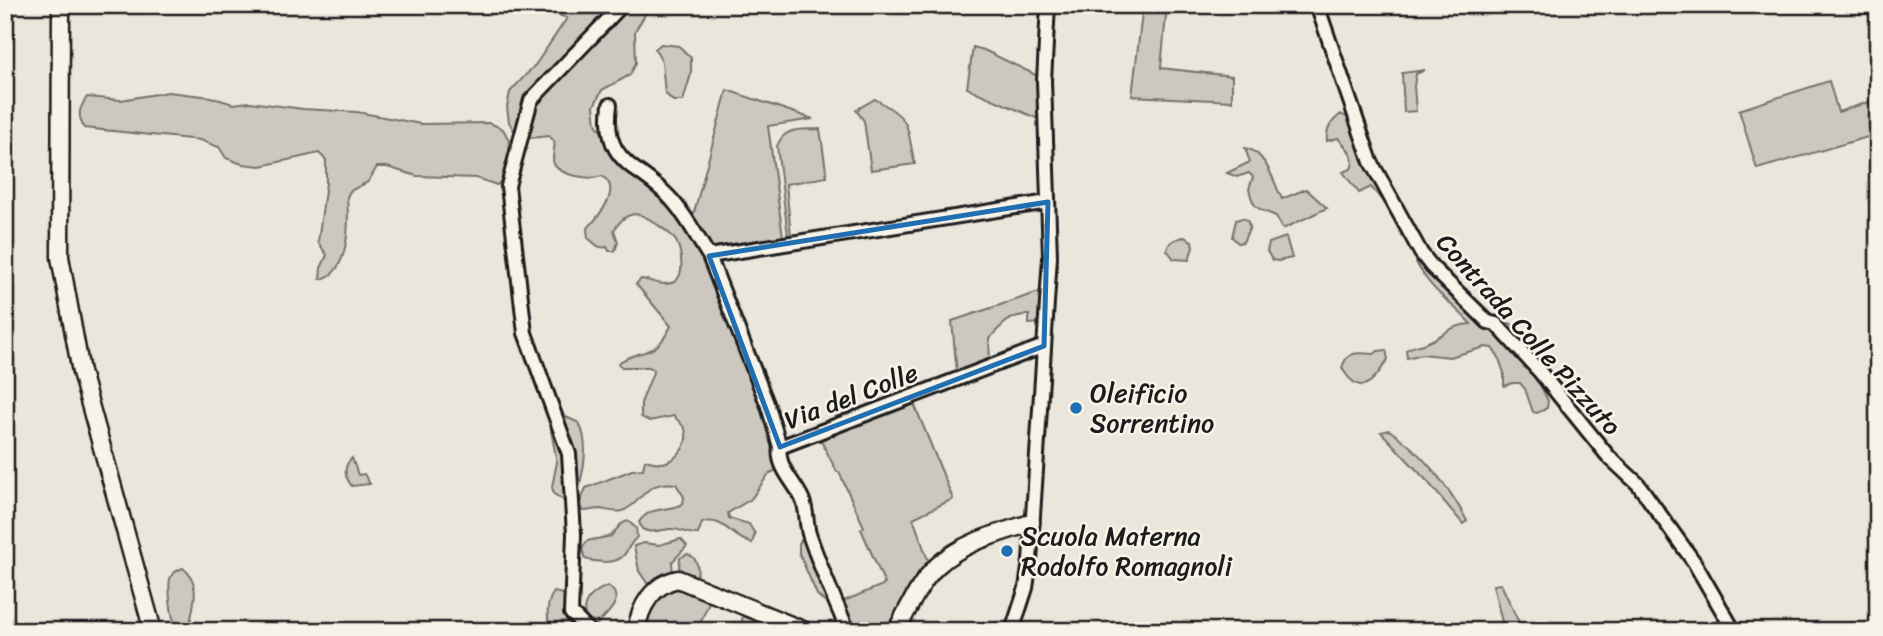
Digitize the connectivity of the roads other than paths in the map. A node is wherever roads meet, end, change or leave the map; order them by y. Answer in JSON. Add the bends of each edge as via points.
{"nodes":[{"id":1,"x":61,"y":5,"type":"edge"},
{"id":2,"x":622,"y":5,"type":"edge"},
{"id":3,"x":1048,"y":5,"type":"edge"},
{"id":4,"x":1317,"y":5,"type":"edge"},
{"id":5,"x":610,"y":105,"type":"dead end"},
{"id":6,"x":1048,"y":202,"type":"junction"},
{"id":7,"x":709,"y":256,"type":"junction"},
{"id":8,"x":1044,"y":346,"type":"junction"},
{"id":9,"x":780,"y":447,"type":"junction"},
{"id":10,"x":1031,"y":523,"type":"junction"},
{"id":11,"x":153,"y":631,"type":"edge"},
{"id":12,"x":589,"y":631,"type":"edge"},
{"id":13,"x":636,"y":631,"type":"edge"},
{"id":14,"x":805,"y":631,"type":"edge"},
{"id":15,"x":848,"y":631,"type":"edge"},
{"id":16,"x":896,"y":631,"type":"edge"},
{"id":17,"x":1012,"y":631,"type":"edge"},
{"id":18,"x":1734,"y":631,"type":"edge"}],
"edges":[{"from":1,"to":11,"type":"street","via":[[60,257],[81,372]]},
{"from":2,"to":12,"type":"street","via":[[531,100],[508,186],[525,333],[569,454],[574,534],[571,613]]},
{"from":3,"to":6,"type":"street","via":[[1044,81]]},
{"from":4,"to":18,"type":"street","name":"Contrada Colle Pizzuto","via":[[1371,162],[1421,253],[1478,313],[1496,324],[1608,456],[1638,484],[1694,562]]},
{"from":5,"to":7,"type":"street","via":[[608,120],[617,151],[684,214]]},
{"from":6,"to":7,"type":"street"},
{"from":6,"to":8,"type":"street","via":[[1050,257]]},
{"from":7,"to":9,"type":"street"},
{"from":8,"to":9,"type":"street","name":"Via del Colle"},
{"from":8,"to":10,"type":"street"},
{"from":9,"to":15,"type":"street","name":"Via del Colle","via":[[784,469],[803,501],[808,530]]},
{"from":10,"to":16,"type":"street","via":[[972,543],[937,566]]},
{"from":10,"to":17,"type":"street","via":[[1026,588]]},
{"from":13,"to":14,"type":"street","via":[[648,598],[667,581],[678,579]]}]}
